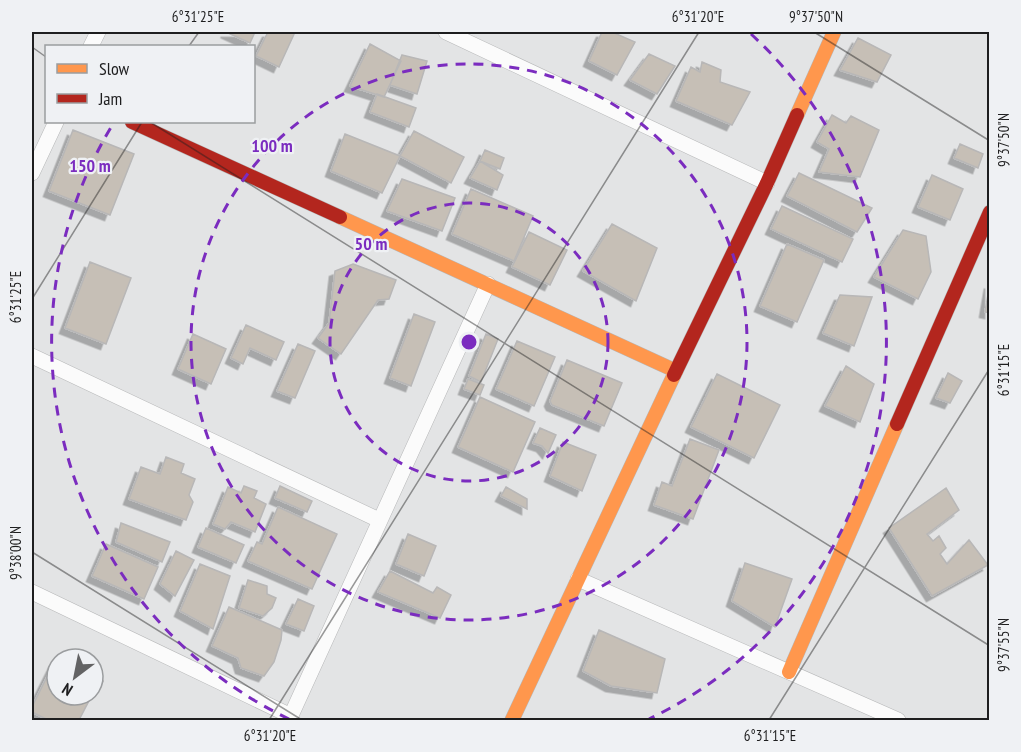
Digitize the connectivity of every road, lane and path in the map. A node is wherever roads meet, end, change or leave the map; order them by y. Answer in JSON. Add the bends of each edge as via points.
{"nodes":[{"id":1,"x":446,"y":32,"type":"edge"},
{"id":2,"x":834,"y":32,"type":"edge"},
{"id":3,"x":56,"y":123,"type":"edge"},
{"id":4,"x":134,"y":123,"type":"edge"},
{"id":5,"x":32,"y":173,"type":"edge"},
{"id":6,"x":767,"y":183,"type":"junction"},
{"id":7,"x":990,"y":212,"type":"edge"},
{"id":8,"x":488,"y":284,"type":"junction"},
{"id":9,"x":32,"y":356,"type":"edge"},
{"id":10,"x":676,"y":371,"type":"junction"},
{"id":11,"x":379,"y":520,"type":"junction"},
{"id":12,"x":578,"y":579,"type":"junction"},
{"id":13,"x":32,"y":592,"type":"edge"},
{"id":14,"x":789,"y":672,"type":"junction"},
{"id":15,"x":290,"y":718,"type":"edge"},
{"id":16,"x":512,"y":720,"type":"edge"},
{"id":17,"x":898,"y":720,"type":"edge"}],
"edges":[{"from":1,"to":6,"type":"street"},
{"from":2,"to":6,"type":"street"},
{"from":3,"to":5,"type":"street"},
{"from":4,"to":8,"type":"street"},
{"from":6,"to":10,"type":"street"},
{"from":7,"to":14,"type":"street"},
{"from":8,"to":10,"type":"street"},
{"from":8,"to":11,"type":"street"},
{"from":9,"to":11,"type":"street"},
{"from":10,"to":12,"type":"street"},
{"from":11,"to":15,"type":"street"},
{"from":12,"to":14,"type":"street"},
{"from":12,"to":16,"type":"street"},
{"from":13,"to":15,"type":"street"},
{"from":14,"to":17,"type":"street"}]}
